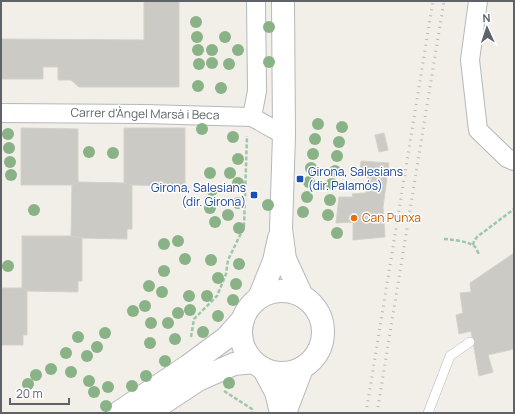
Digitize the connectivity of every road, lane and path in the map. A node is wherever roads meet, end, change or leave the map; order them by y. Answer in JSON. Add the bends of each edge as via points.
{"nodes":[{"id":1,"x":256,"y":1,"type":"edge"},
{"id":2,"x":283,"y":1,"type":"edge"},
{"id":3,"x":478,"y":1,"type":"edge"},
{"id":4,"x":1,"y":113,"type":"edge"},
{"id":5,"x":252,"y":117,"type":"junction"},
{"id":6,"x":284,"y":135,"type":"junction"},
{"id":7,"x":514,"y":161,"type":"edge"},
{"id":8,"x":514,"y":210,"type":"edge"},
{"id":9,"x":281,"y":229,"type":"junction"},
{"id":10,"x":444,"y":240,"type":"dead end"},
{"id":11,"x":473,"y":246,"type":"junction"},
{"id":12,"x":479,"y":255,"type":"dead end"},
{"id":13,"x":302,"y":296,"type":"junction"},
{"id":14,"x":259,"y":298,"type":"junction"},
{"id":15,"x":243,"y":319,"type":"junction"},
{"id":16,"x":470,"y":342,"type":"dead end"},
{"id":17,"x":198,"y":359,"type":"junction"},
{"id":18,"x":259,"y":365,"type":"junction"},
{"id":19,"x":302,"y":368,"type":"junction"},
{"id":20,"x":118,"y":413,"type":"edge"},
{"id":21,"x":148,"y":413,"type":"edge"},
{"id":22,"x":281,"y":413,"type":"edge"},
{"id":23,"x":285,"y":413,"type":"edge"},
{"id":24,"x":428,"y":413,"type":"edge"}],
"edges":[{"from":1,"to":5,"type":"street","via":[[257,91]]},
{"from":2,"to":6,"type":"street"},
{"from":3,"to":7,"type":"street","via":[[470,60],[478,130],[507,158]]},
{"from":4,"to":5,"type":"street","name":"Carrer d'Àngel Marsà i Beca"},
{"from":5,"to":6,"type":"street","name":"Carrer d'Àngel Marsà i Beca"},
{"from":5,"to":17,"type":"path","via":[[247,131],[244,226],[228,260],[218,296],[194,319],[192,333]]},
{"from":6,"to":9,"type":"street"},
{"from":8,"to":11,"type":"path","via":[[474,240]]},
{"from":9,"to":13,"type":"street","via":[[285,259]]},
{"from":9,"to":14,"type":"street","via":[[274,261]]},
{"from":10,"to":11,"type":"path"},
{"from":11,"to":12,"type":"path"},
{"from":13,"to":14,"type":"street","via":[[280,291]]},
{"from":13,"to":19,"type":"street","via":[[313,305],[321,317],[323,339],[318,352]]},
{"from":14,"to":15,"type":"street","via":[[249,307]]},
{"from":15,"to":17,"type":"street","via":[[226,338]]},
{"from":15,"to":18,"type":"street","via":[[241,338],[246,351]]},
{"from":16,"to":24,"type":"lane","via":[[450,356]]},
{"from":17,"to":18,"type":"street"},
{"from":17,"to":20,"type":"street"},
{"from":17,"to":21,"type":"street","via":[[198,380]]},
{"from":18,"to":19,"type":"street","via":[[281,373]]},
{"from":18,"to":22,"type":"street","via":[[276,392]]},
{"from":19,"to":23,"type":"street"}]}
